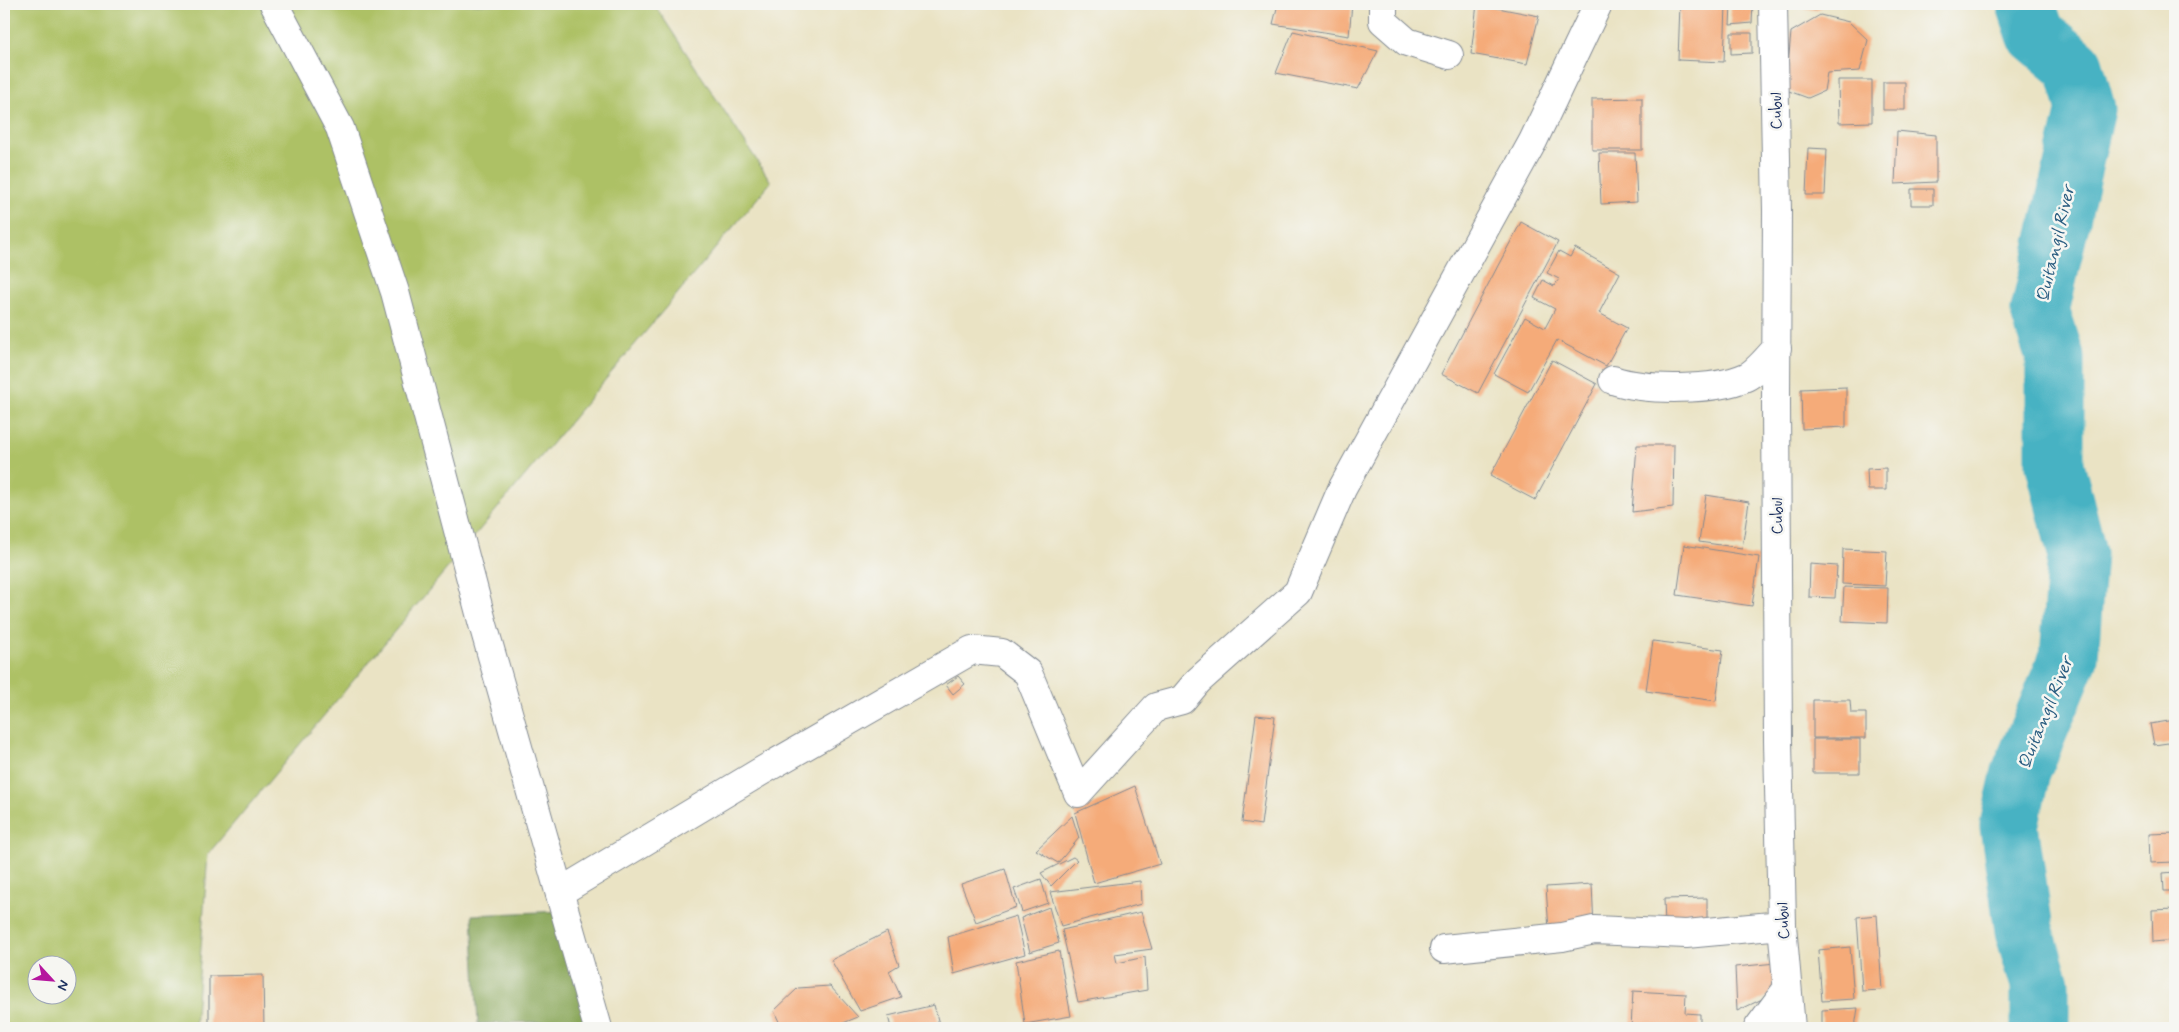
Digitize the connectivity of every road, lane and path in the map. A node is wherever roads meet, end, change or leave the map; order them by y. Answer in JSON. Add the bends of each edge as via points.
{"nodes":[{"id":1,"x":274,"y":4,"type":"edge"},
{"id":2,"x":1383,"y":4,"type":"edge"},
{"id":3,"x":1598,"y":4,"type":"edge"},
{"id":4,"x":1773,"y":4,"type":"edge"},
{"id":5,"x":1449,"y":55,"type":"dead end"},
{"id":6,"x":1777,"y":348,"type":"junction"},
{"id":7,"x":1613,"y":380,"type":"dead end"},
{"id":8,"x":560,"y":892,"type":"junction"},
{"id":9,"x":1782,"y":925,"type":"junction"},
{"id":10,"x":1444,"y":949,"type":"dead end"},
{"id":11,"x":1787,"y":989,"type":"junction"},
{"id":12,"x":598,"y":1028,"type":"edge"},
{"id":13,"x":1758,"y":1028,"type":"edge"},
{"id":14,"x":1791,"y":1028,"type":"edge"}],
"edges":[{"from":1,"to":8,"type":"street","via":[[340,128],[395,292],[482,621]]},
{"from":2,"to":5,"type":"street","via":[[1382,21],[1408,42]]},
{"from":3,"to":8,"type":"street","via":[[1533,141],[1342,489],[1298,592],[1198,681],[1182,700],[1156,707],[1078,793],[1028,673],[1002,653],[972,650]]},
{"from":4,"to":6,"type":"street","name":"Cubul"},
{"from":6,"to":7,"type":"street","via":[[1748,377],[1713,386],[1631,386]]},
{"from":6,"to":9,"type":"street","name":"Cubul"},
{"from":8,"to":12,"type":"street"},
{"from":9,"to":10,"type":"street","via":[[1686,934],[1594,930],[1562,937]]},
{"from":9,"to":11,"type":"street","name":"Cubul"},
{"from":11,"to":13,"type":"street"},
{"from":11,"to":14,"type":"street","name":"Cubul"}]}
